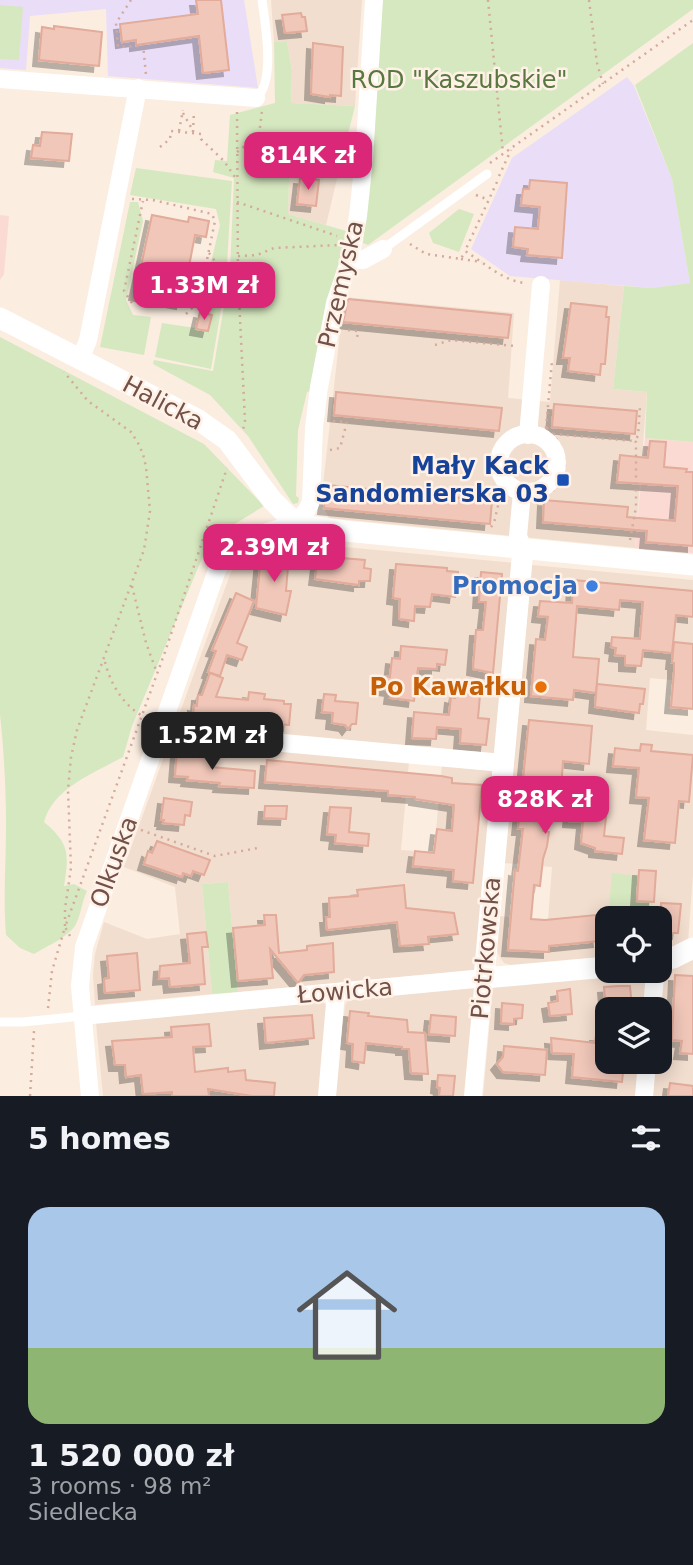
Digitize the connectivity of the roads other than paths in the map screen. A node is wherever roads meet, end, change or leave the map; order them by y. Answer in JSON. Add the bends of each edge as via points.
{"nodes":[{"id":1,"x":262,"y":0,"type":"edge"},
{"id":2,"x":374,"y":0,"type":"edge"},
{"id":3,"x":0,"y":79,"type":"edge"},
{"id":4,"x":138,"y":88,"type":"junction"},
{"id":5,"x":252,"y":96,"type":"joint"},
{"id":6,"x":486,"y":174,"type":"dead end"},
{"id":7,"x":348,"y":247,"type":"junction"},
{"id":8,"x":383,"y":248,"type":"joint"},
{"id":9,"x":541,"y":285,"type":"dead end"},
{"id":10,"x":0,"y":318,"type":"edge"},
{"id":11,"x":70,"y":364,"type":"junction"},
{"id":12,"x":529,"y":429,"type":"junction"},
{"id":13,"x":522,"y":492,"type":"junction"},
{"id":14,"x":297,"y":522,"type":"junction"},
{"id":15,"x":523,"y":549,"type":"junction"},
{"id":16,"x":693,"y":565,"type":"edge"},
{"id":17,"x":162,"y":732,"type":"junction"},
{"id":18,"x":503,"y":763,"type":"junction"},
{"id":19,"x":693,"y":948,"type":"edge"},
{"id":20,"x":672,"y":958,"type":"edge"},
{"id":21,"x":595,"y":968,"type":"edge"},
{"id":22,"x":484,"y":978,"type":"junction"},
{"id":23,"x":336,"y":992,"type":"junction"},
{"id":24,"x":82,"y":1016,"type":"junction"},
{"id":25,"x":0,"y":1022,"type":"edge"},
{"id":26,"x":646,"y":1074,"type":"edge"},
{"id":27,"x":90,"y":1096,"type":"edge"},
{"id":28,"x":327,"y":1096,"type":"edge"},
{"id":29,"x":473,"y":1096,"type":"edge"},
{"id":30,"x":644,"y":1096,"type":"edge"}],
"edges":[{"from":1,"to":5,"type":"lane","via":[[268,46],[266,76]]},
{"from":2,"to":7,"type":"street","name":"Przemyska","via":[[364,159]]},
{"from":3,"to":4,"type":"street"},
{"from":4,"to":5,"type":"street"},
{"from":4,"to":11,"type":"street","via":[[88,340]]},
{"from":6,"to":8,"type":"lane"},
{"from":7,"to":8,"type":"street","via":[[363,260]]},
{"from":7,"to":14,"type":"street","name":"Przemyska","via":[[319,387],[311,501]]},
{"from":9,"to":12,"type":"street"},
{"from":10,"to":11,"type":"street","name":"Halicka"},
{"from":11,"to":14,"type":"street","name":"Halicka","via":[[197,419],[222,436],[272,500]]},
{"from":12,"to":13,"type":"street","via":[[512,439],[500,455],[502,477]]},
{"from":12,"to":13,"type":"street","via":[[550,445],[556,468],[544,487]]},
{"from":13,"to":15,"type":"street","via":[[518,536]]},
{"from":14,"to":15,"type":"street"},
{"from":14,"to":17,"type":"street","name":"Olkuska","via":[[245,538],[222,560]]},
{"from":15,"to":16,"type":"street"},
{"from":15,"to":18,"type":"street","name":"Piotrkowska"},
{"from":17,"to":18,"type":"street"},
{"from":17,"to":24,"type":"street","name":"Olkuska","via":[[83,951]]},
{"from":18,"to":22,"type":"street","name":"Piotrkowska"},
{"from":19,"to":20,"type":"street"},
{"from":21,"to":22,"type":"street","name":"Łowicka"},
{"from":22,"to":23,"type":"street","name":"Łowicka"},
{"from":22,"to":29,"type":"street","name":"Piotrkowska"},
{"from":23,"to":24,"type":"street","name":"Łowicka"},
{"from":23,"to":28,"type":"street"},
{"from":24,"to":25,"type":"lane"},
{"from":24,"to":27,"type":"street","name":"Olkuska"},
{"from":26,"to":30,"type":"street"}]}
